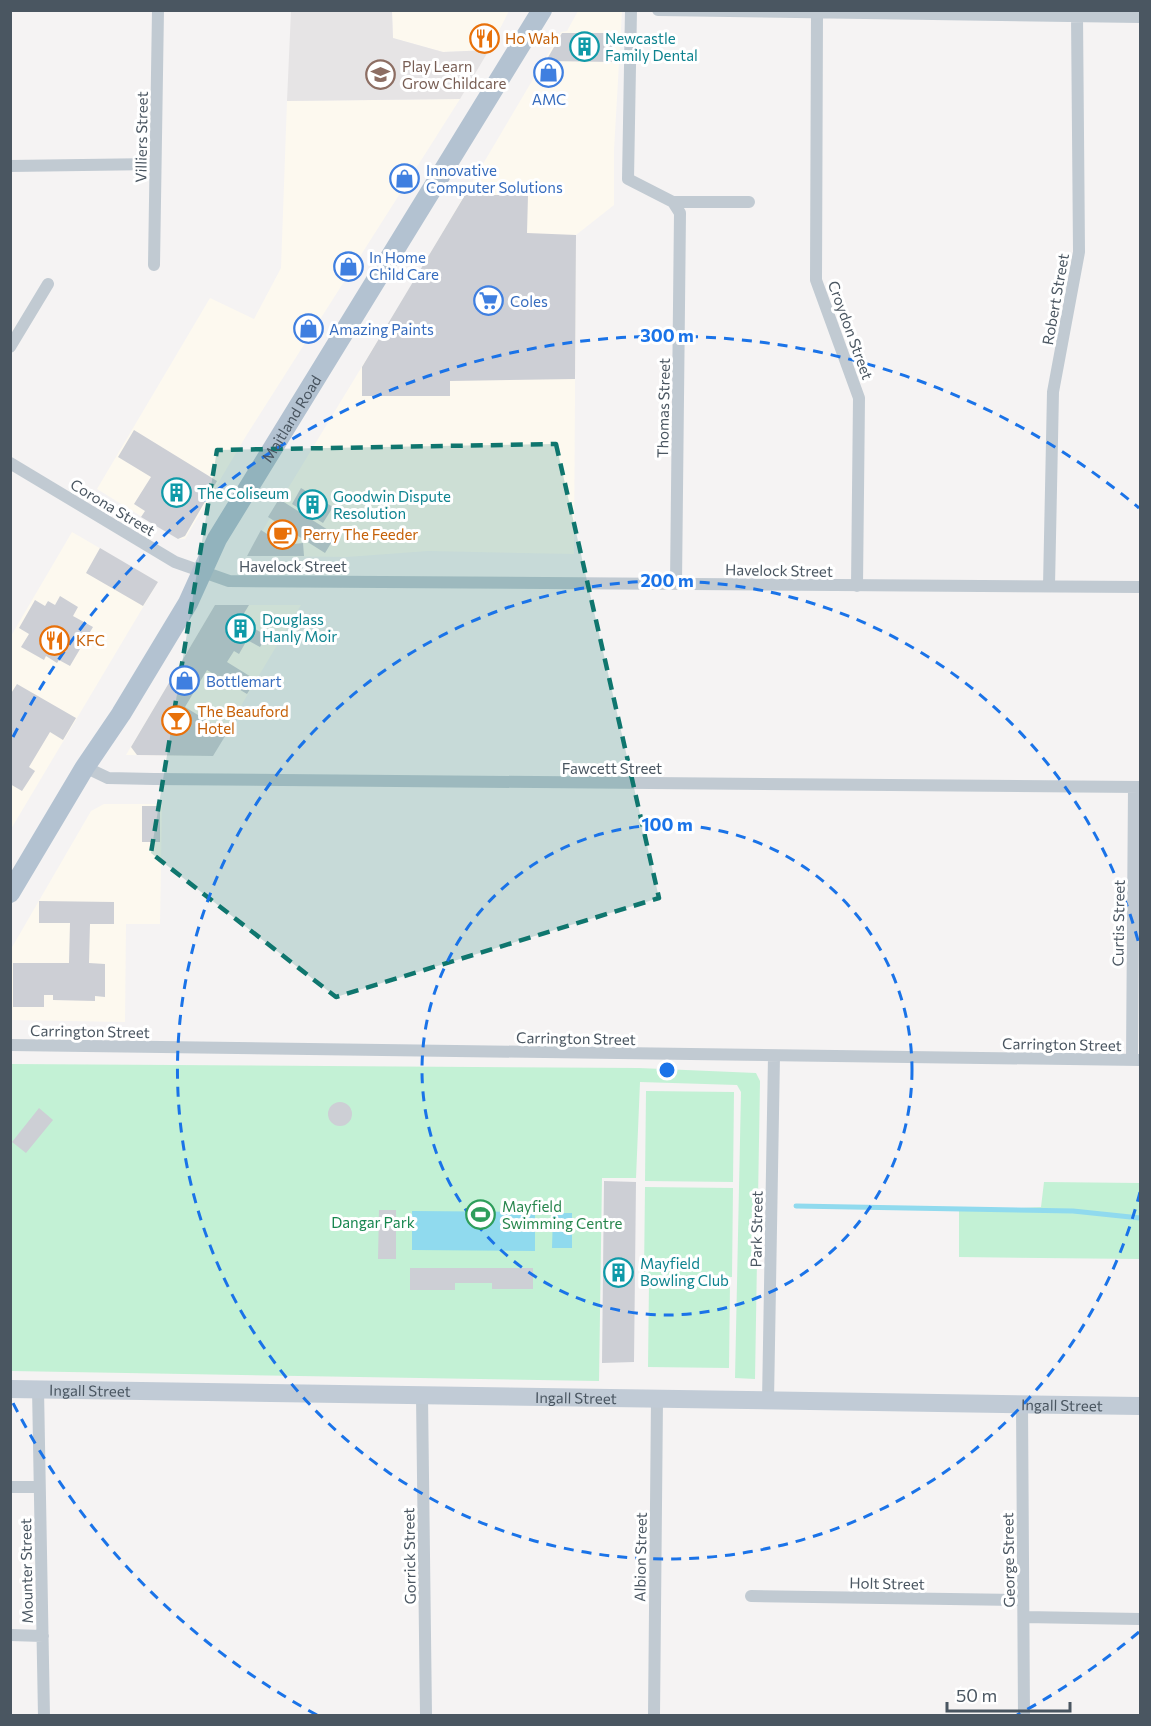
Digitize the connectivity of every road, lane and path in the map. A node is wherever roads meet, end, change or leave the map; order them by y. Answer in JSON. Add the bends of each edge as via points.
{"nodes":[{"id":1,"x":158,"y":10,"type":"edge"},
{"id":2,"x":542,"y":10,"type":"edge"},
{"id":3,"x":631,"y":10,"type":"edge"},
{"id":4,"x":658,"y":10,"type":"edge"},
{"id":5,"x":817,"y":13,"type":"junction"},
{"id":6,"x":1050,"y":13,"type":"edge"},
{"id":7,"x":1077,"y":15,"type":"junction"},
{"id":8,"x":1140,"y":17,"type":"edge"},
{"id":9,"x":155,"y":165,"type":"junction"},
{"id":10,"x":10,"y":166,"type":"edge"},
{"id":11,"x":673,"y":202,"type":"junction"},
{"id":12,"x":748,"y":202,"type":"dead end"},
{"id":13,"x":154,"y":265,"type":"dead end"},
{"id":14,"x":48,"y":285,"type":"dead end"},
{"id":15,"x":10,"y":347,"type":"edge"},
{"id":16,"x":10,"y":463,"type":"edge"},
{"id":17,"x":202,"y":572,"type":"junction"},
{"id":18,"x":676,"y":584,"type":"junction"},
{"id":19,"x":857,"y":586,"type":"junction"},
{"id":20,"x":1049,"y":586,"type":"junction"},
{"id":21,"x":1140,"y":587,"type":"edge"},
{"id":22,"x":85,"y":767,"type":"junction"},
{"id":23,"x":1137,"y":787,"type":"edge"},
{"id":24,"x":10,"y":893,"type":"edge"},
{"id":25,"x":10,"y":1045,"type":"edge"},
{"id":26,"x":774,"y":1056,"type":"junction"},
{"id":27,"x":1136,"y":1060,"type":"edge"},
{"id":28,"x":10,"y":1389,"type":"edge"},
{"id":29,"x":38,"y":1389,"type":"junction"},
{"id":30,"x":422,"y":1396,"type":"junction"},
{"id":31,"x":657,"y":1399,"type":"junction"},
{"id":32,"x":768,"y":1401,"type":"junction"},
{"id":33,"x":1022,"y":1405,"type":"junction"},
{"id":34,"x":1140,"y":1406,"type":"edge"},
{"id":35,"x":10,"y":1487,"type":"edge"},
{"id":36,"x":39,"y":1487,"type":"junction"},
{"id":37,"x":751,"y":1596,"type":"dead end"},
{"id":38,"x":1023,"y":1600,"type":"junction"},
{"id":39,"x":1023,"y":1617,"type":"junction"},
{"id":40,"x":1140,"y":1619,"type":"edge"},
{"id":41,"x":10,"y":1635,"type":"edge"},
{"id":42,"x":43,"y":1636,"type":"junction"},
{"id":43,"x":426,"y":1715,"type":"edge"},
{"id":44,"x":44,"y":1716,"type":"edge"},
{"id":45,"x":654,"y":1716,"type":"edge"},
{"id":46,"x":1024,"y":1716,"type":"edge"}],
"edges":[{"from":1,"to":9,"type":"street","name":"Villiers Street"},
{"from":2,"to":17,"type":"main road","name":"Maitland Road","via":[[217,539]]},
{"from":3,"to":11,"type":"street","via":[[628,179]]},
{"from":4,"to":5,"type":"street"},
{"from":5,"to":6,"type":"street"},
{"from":5,"to":19,"type":"street","name":"Croydon Street","via":[[816,280],[859,398]]},
{"from":6,"to":7,"type":"street"},
{"from":7,"to":8,"type":"street"},
{"from":7,"to":20,"type":"street","name":"Robert Street","via":[[1079,252],[1053,392]]},
{"from":9,"to":10,"type":"street"},
{"from":9,"to":13,"type":"street","name":"Villiers Street"},
{"from":11,"to":12,"type":"street"},
{"from":11,"to":18,"type":"street","name":"Thomas Street","via":[[680,213]]},
{"from":14,"to":15,"type":"street"},
{"from":16,"to":17,"type":"street","name":"Corona Street","via":[[175,562]]},
{"from":17,"to":18,"type":"street","name":"Havelock Street","via":[[238,581]]},
{"from":17,"to":22,"type":"main road","name":"Maitland Road","via":[[164,643]]},
{"from":18,"to":19,"type":"street","name":"Havelock Street"},
{"from":19,"to":20,"type":"street","name":"Havelock Street"},
{"from":20,"to":21,"type":"street","name":"Havelock Street"},
{"from":22,"to":23,"type":"street","name":"Fawcett Street","via":[[108,778],[154,779]]},
{"from":22,"to":24,"type":"main road","name":"Maitland Road"},
{"from":23,"to":27,"type":"street","name":"Curtis Street"},
{"from":25,"to":26,"type":"street","name":"Carrington Street"},
{"from":26,"to":27,"type":"street","name":"Carrington Street"},
{"from":26,"to":32,"type":"street","name":"Park Street"},
{"from":28,"to":29,"type":"main road","name":"Ingall Street"},
{"from":29,"to":30,"type":"main road","name":"Ingall Street"},
{"from":29,"to":36,"type":"street","name":"Mounter Street"},
{"from":30,"to":31,"type":"main road","name":"Ingall Street"},
{"from":30,"to":43,"type":"street","name":"Gorrick Street"},
{"from":31,"to":32,"type":"main road","name":"Ingall Street"},
{"from":31,"to":45,"type":"street","name":"Albion Street"},
{"from":32,"to":33,"type":"main road","name":"Ingall Street"},
{"from":33,"to":34,"type":"main road","name":"Ingall Street"},
{"from":33,"to":38,"type":"street","name":"George Street"},
{"from":35,"to":36,"type":"street"},
{"from":36,"to":42,"type":"street","name":"Mounter Street"},
{"from":37,"to":38,"type":"street","name":"Holt Street"},
{"from":38,"to":39,"type":"street","name":"George Street"},
{"from":39,"to":40,"type":"street"},
{"from":39,"to":46,"type":"street","name":"George Street"},
{"from":41,"to":42,"type":"street"},
{"from":42,"to":44,"type":"street","name":"Mounter Street"}]}
